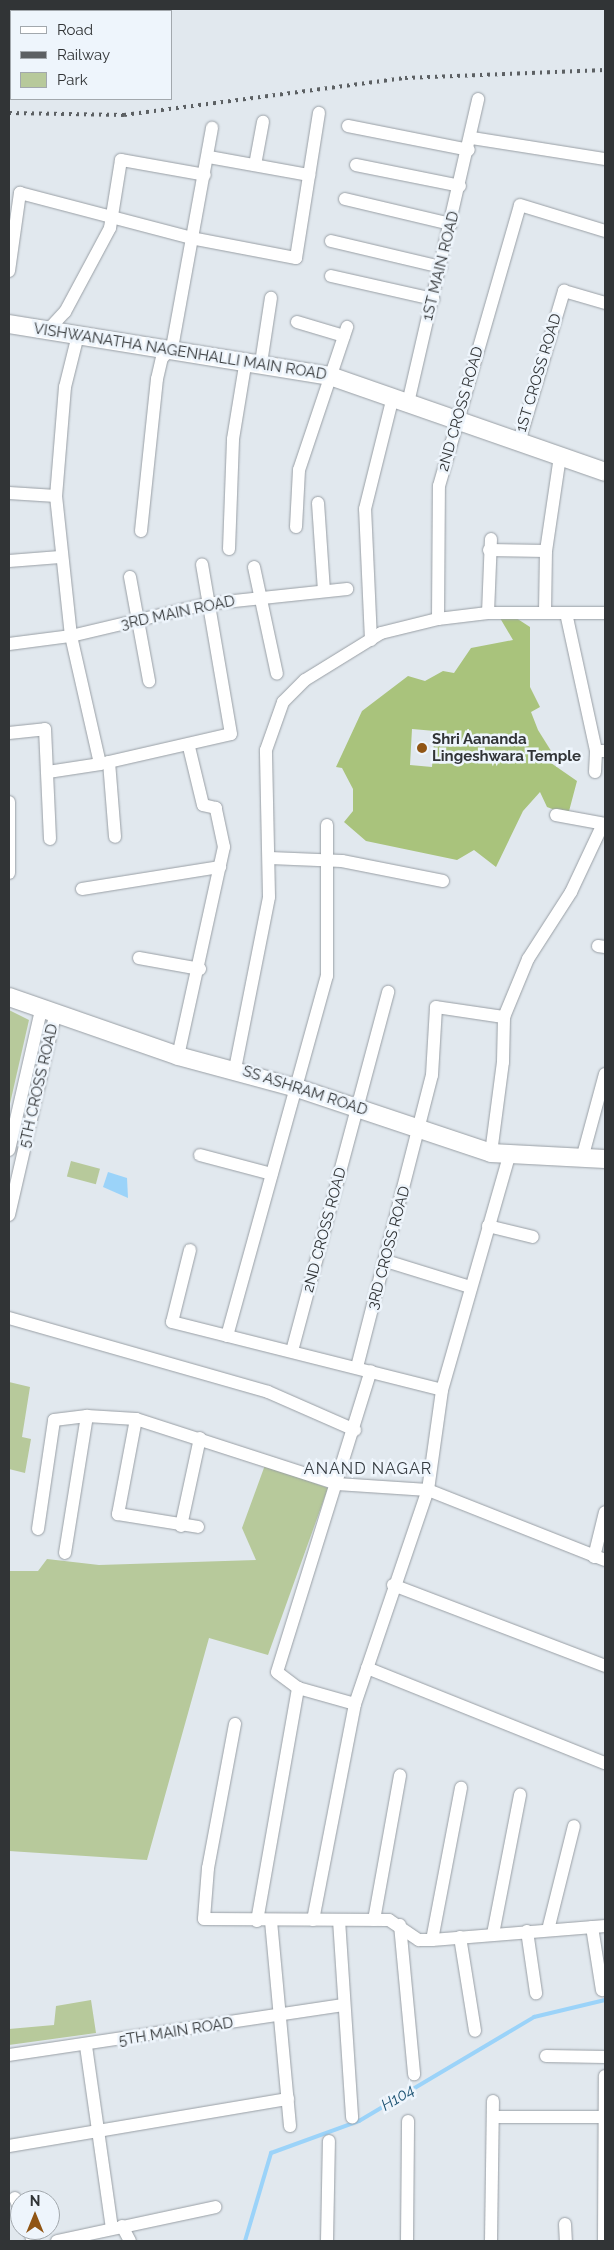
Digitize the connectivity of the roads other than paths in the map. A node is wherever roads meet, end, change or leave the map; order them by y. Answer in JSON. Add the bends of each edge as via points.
{"nodes":[{"id":1,"x":478,"y":99,"type":"dead end"},
{"id":2,"x":319,"y":114,"type":"dead end"},
{"id":3,"x":263,"y":122,"type":"dead end"},
{"id":4,"x":348,"y":126,"type":"dead end"},
{"id":5,"x":212,"y":128,"type":"dead end"},
{"id":6,"x":472,"y":139,"type":"junction"},
{"id":7,"x":209,"y":157,"type":"junction"},
{"id":8,"x":605,"y":159,"type":"edge"},
{"id":9,"x":255,"y":165,"type":"junction"},
{"id":10,"x":356,"y":165,"type":"dead end"},
{"id":11,"x":205,"y":175,"type":"junction"},
{"id":12,"x":309,"y":175,"type":"junction"},
{"id":13,"x":460,"y":186,"type":"junction"},
{"id":14,"x":345,"y":199,"type":"dead end"},
{"id":15,"x":113,"y":218,"type":"junction"},
{"id":16,"x":452,"y":224,"type":"junction"},
{"id":17,"x":605,"y":231,"type":"edge"},
{"id":18,"x":192,"y":238,"type":"junction"},
{"id":19,"x":331,"y":241,"type":"dead end"},
{"id":20,"x":441,"y":267,"type":"junction"},
{"id":21,"x":9,"y":271,"type":"edge"},
{"id":22,"x":331,"y":276,"type":"dead end"},
{"id":23,"x":271,"y":298,"type":"dead end"},
{"id":24,"x":433,"y":299,"type":"junction"},
{"id":25,"x":605,"y":303,"type":"edge"},
{"id":26,"x":297,"y":322,"type":"dead end"},
{"id":27,"x":9,"y":324,"type":"edge"},
{"id":28,"x":48,"y":330,"type":"junction"},
{"id":29,"x":78,"y":335,"type":"junction"},
{"id":30,"x":172,"y":348,"type":"junction"},
{"id":31,"x":254,"y":361,"type":"junction"},
{"id":32,"x":330,"y":376,"type":"junction"},
{"id":33,"x":400,"y":400,"type":"junction"},
{"id":34,"x":457,"y":420,"type":"junction"},
{"id":35,"x":518,"y":442,"type":"junction"},
{"id":36,"x":560,"y":456,"type":"junction"},
{"id":37,"x":605,"y":472,"type":"edge"},
{"id":38,"x":9,"y":493,"type":"edge"},
{"id":39,"x":56,"y":496,"type":"junction"},
{"id":40,"x":318,"y":503,"type":"dead end"},
{"id":41,"x":296,"y":528,"type":"dead end"},
{"id":42,"x":141,"y":531,"type":"dead end"},
{"id":43,"x":230,"y":549,"type":"dead end"},
{"id":44,"x":546,"y":551,"type":"junction"},
{"id":45,"x":60,"y":557,"type":"junction"},
{"id":46,"x":9,"y":561,"type":"edge"},
{"id":47,"x":202,"y":564,"type":"dead end"},
{"id":48,"x":254,"y":567,"type":"dead end"},
{"id":49,"x":130,"y":577,"type":"dead end"},
{"id":50,"x":347,"y":589,"type":"dead end"},
{"id":51,"x":324,"y":591,"type":"junction"},
{"id":52,"x":259,"y":597,"type":"junction"},
{"id":53,"x":206,"y":604,"type":"junction"},
{"id":54,"x":488,"y":613,"type":"junction"},
{"id":55,"x":545,"y":613,"type":"junction"},
{"id":56,"x":566,"y":613,"type":"junction"},
{"id":57,"x":605,"y":613,"type":"edge"},
{"id":58,"x":438,"y":619,"type":"junction"},
{"id":59,"x":137,"y":621,"type":"junction"},
{"id":60,"x":71,"y":636,"type":"junction"},
{"id":61,"x":371,"y":640,"type":"junction"},
{"id":62,"x":9,"y":644,"type":"edge"},
{"id":63,"x":277,"y":674,"type":"dead end"},
{"id":64,"x":149,"y":681,"type":"dead end"},
{"id":65,"x":9,"y":733,"type":"edge"},
{"id":66,"x":189,"y":747,"type":"junction"},
{"id":67,"x":601,"y":751,"type":"edge"},
{"id":68,"x":104,"y":763,"type":"junction"},
{"id":69,"x":48,"y":772,"type":"junction"},
{"id":70,"x":595,"y":772,"type":"dead end"},
{"id":71,"x":9,"y":802,"type":"edge"},
{"id":72,"x":556,"y":815,"type":"dead end"},
{"id":73,"x":604,"y":824,"type":"edge"},
{"id":74,"x":327,"y":825,"type":"dead end"},
{"id":75,"x":115,"y":837,"type":"dead end"},
{"id":76,"x":50,"y":839,"type":"dead end"},
{"id":77,"x":270,"y":858,"type":"junction"},
{"id":78,"x":9,"y":860,"type":"edge"},
{"id":79,"x":326,"y":862,"type":"junction"},
{"id":80,"x":220,"y":867,"type":"junction"},
{"id":81,"x":9,"y":873,"type":"edge"},
{"id":82,"x":443,"y":880,"type":"dead end"},
{"id":83,"x":82,"y":889,"type":"dead end"},
{"id":84,"x":139,"y":958,"type":"dead end"},
{"id":85,"x":200,"y":969,"type":"junction"},
{"id":86,"x":388,"y":992,"type":"dead end"},
{"id":87,"x":9,"y":997,"type":"edge"},
{"id":88,"x":48,"y":1012,"type":"junction"},
{"id":89,"x":504,"y":1016,"type":"junction"},
{"id":90,"x":178,"y":1056,"type":"junction"},
{"id":91,"x":235,"y":1069,"type":"junction"},
{"id":92,"x":605,"y":1074,"type":"edge"},
{"id":93,"x":297,"y":1088,"type":"junction"},
{"id":94,"x":358,"y":1108,"type":"junction"},
{"id":95,"x":419,"y":1128,"type":"junction"},
{"id":96,"x":9,"y":1150,"type":"edge"},
{"id":97,"x":491,"y":1153,"type":"junction"},
{"id":98,"x":200,"y":1155,"type":"dead end"},
{"id":99,"x":509,"y":1156,"type":"junction"},
{"id":100,"x":583,"y":1156,"type":"junction"},
{"id":101,"x":605,"y":1159,"type":"edge"},
{"id":102,"x":14,"y":1170,"type":"edge"},
{"id":103,"x":272,"y":1174,"type":"junction"},
{"id":104,"x":9,"y":1215,"type":"edge"},
{"id":105,"x":488,"y":1226,"type":"junction"},
{"id":106,"x":533,"y":1237,"type":"dead end"},
{"id":107,"x":190,"y":1250,"type":"dead end"},
{"id":108,"x":386,"y":1261,"type":"junction"},
{"id":109,"x":470,"y":1287,"type":"junction"},
{"id":110,"x":9,"y":1318,"type":"edge"},
{"id":111,"x":227,"y":1336,"type":"junction"},
{"id":112,"x":292,"y":1351,"type":"junction"},
{"id":113,"x":357,"y":1367,"type":"junction"},
{"id":114,"x":371,"y":1371,"type":"junction"},
{"id":115,"x":442,"y":1390,"type":"junction"},
{"id":116,"x":87,"y":1416,"type":"junction"},
{"id":117,"x":136,"y":1419,"type":"junction"},
{"id":118,"x":355,"y":1430,"type":"junction"},
{"id":119,"x":200,"y":1438,"type":"junction"},
{"id":120,"x":337,"y":1484,"type":"junction"},
{"id":121,"x":428,"y":1490,"type":"junction"},
{"id":122,"x":605,"y":1512,"type":"edge"},
{"id":123,"x":181,"y":1526,"type":"junction"},
{"id":124,"x":198,"y":1528,"type":"dead end"},
{"id":125,"x":38,"y":1529,"type":"dead end"},
{"id":126,"x":65,"y":1554,"type":"dead end"},
{"id":127,"x":599,"y":1559,"type":"edge"},
{"id":128,"x":393,"y":1586,"type":"junction"},
{"id":129,"x":605,"y":1666,"type":"edge"},
{"id":130,"x":367,"y":1668,"type":"junction"},
{"id":131,"x":298,"y":1688,"type":"junction"},
{"id":132,"x":355,"y":1704,"type":"junction"},
{"id":133,"x":235,"y":1724,"type":"dead end"},
{"id":134,"x":605,"y":1763,"type":"edge"},
{"id":135,"x":400,"y":1775,"type":"dead end"},
{"id":136,"x":461,"y":1788,"type":"dead end"},
{"id":137,"x":520,"y":1795,"type":"dead end"},
{"id":138,"x":574,"y":1826,"type":"dead end"},
{"id":139,"x":313,"y":1920,"type":"junction"},
{"id":140,"x":339,"y":1920,"type":"junction"},
{"id":141,"x":374,"y":1920,"type":"junction"},
{"id":142,"x":257,"y":1921,"type":"junction"},
{"id":143,"x":271,"y":1921,"type":"junction"},
{"id":144,"x":400,"y":1925,"type":"junction"},
{"id":145,"x":599,"y":1926,"type":"edge"},
{"id":146,"x":548,"y":1930,"type":"junction"},
{"id":147,"x":527,"y":1931,"type":"junction"},
{"id":148,"x":493,"y":1934,"type":"junction"},
{"id":149,"x":460,"y":1937,"type":"junction"},
{"id":150,"x":432,"y":1940,"type":"junction"},
{"id":151,"x":602,"y":1990,"type":"dead end"},
{"id":152,"x":536,"y":1994,"type":"dead end"},
{"id":153,"x":342,"y":2005,"type":"junction"},
{"id":154,"x":278,"y":2015,"type":"junction"},
{"id":155,"x":475,"y":2031,"type":"dead end"},
{"id":156,"x":86,"y":2046,"type":"junction"},
{"id":157,"x":9,"y":2055,"type":"edge"},
{"id":158,"x":546,"y":2056,"type":"dead end"},
{"id":159,"x":605,"y":2057,"type":"edge"},
{"id":160,"x":414,"y":2074,"type":"dead end"},
{"id":161,"x":605,"y":2081,"type":"edge"},
{"id":162,"x":288,"y":2099,"type":"junction"},
{"id":163,"x":493,"y":2101,"type":"dead end"},
{"id":164,"x":493,"y":2117,"type":"junction"},
{"id":165,"x":603,"y":2117,"type":"junction"},
{"id":166,"x":352,"y":2118,"type":"dead end"},
{"id":167,"x":408,"y":2121,"type":"dead end"},
{"id":168,"x":290,"y":2126,"type":"dead end"},
{"id":169,"x":98,"y":2133,"type":"junction"},
{"id":170,"x":328,"y":2141,"type":"dead end"},
{"id":171,"x":9,"y":2146,"type":"edge"},
{"id":172,"x":604,"y":2150,"type":"edge"},
{"id":173,"x":215,"y":2207,"type":"dead end"},
{"id":174,"x":604,"y":2211,"type":"edge"},
{"id":175,"x":565,"y":2224,"type":"dead end"},
{"id":176,"x":117,"y":2227,"type":"junction"},
{"id":177,"x":57,"y":2241,"type":"edge"},
{"id":178,"x":130,"y":2241,"type":"edge"},
{"id":179,"x":327,"y":2241,"type":"edge"},
{"id":180,"x":406,"y":2241,"type":"edge"},
{"id":181,"x":491,"y":2241,"type":"edge"},
{"id":182,"x":566,"y":2241,"type":"edge"},
{"id":183,"x":604,"y":2241,"type":"edge"}],
"edges":[{"from":1,"to":6,"type":"street","name":"1ST MAIN ROAD"},
{"from":2,"to":12,"type":"street"},
{"from":3,"to":9,"type":"street"},
{"from":4,"to":6,"type":"street"},
{"from":5,"to":7,"type":"street"},
{"from":6,"to":8,"type":"street"},
{"from":6,"to":13,"type":"street","name":"1ST MAIN ROAD"},
{"from":7,"to":9,"type":"street"},
{"from":7,"to":11,"type":"street"},
{"from":9,"to":12,"type":"street"},
{"from":10,"to":13,"type":"street"},
{"from":11,"to":15,"type":"street","via":[[121,160]]},
{"from":11,"to":18,"type":"street"},
{"from":12,"to":18,"type":"street","via":[[296,258]]},
{"from":13,"to":16,"type":"street","name":"1ST MAIN ROAD"},
{"from":14,"to":16,"type":"street"},
{"from":15,"to":18,"type":"street"},
{"from":15,"to":21,"type":"street","via":[[20,193]]},
{"from":15,"to":28,"type":"street","via":[[65,312]]},
{"from":16,"to":20,"type":"street","name":"1ST MAIN ROAD"},
{"from":17,"to":34,"type":"street","name":"2ND CROSS ROAD","via":[[520,205]]},
{"from":18,"to":30,"type":"street"},
{"from":19,"to":20,"type":"street"},
{"from":20,"to":24,"type":"street","name":"1ST MAIN ROAD"},
{"from":22,"to":24,"type":"street"},
{"from":23,"to":31,"type":"street"},
{"from":24,"to":33,"type":"street","name":"1ST MAIN ROAD"},
{"from":25,"to":35,"type":"street","name":"1ST CROSS ROAD","via":[[564,291]]},
{"from":26,"to":32,"type":"street","via":[[345,331]]},
{"from":27,"to":28,"type":"street","name":"VISHWANATHA NAGENHALLI MAIN ROAD"},
{"from":28,"to":29,"type":"street","name":"VISHWANATHA NAGENHALLI MAIN ROAD"},
{"from":29,"to":30,"type":"street","name":"VISHWANATHA NAGENHALLI MAIN ROAD"},
{"from":29,"to":39,"type":"street","via":[[65,387]]},
{"from":30,"to":31,"type":"street","name":"VISHWANATHA NAGENHALLI MAIN ROAD"},
{"from":30,"to":42,"type":"street","via":[[162,358],[157,379]]},
{"from":31,"to":32,"type":"street","name":"VISHWANATHA NAGENHALLI MAIN ROAD"},
{"from":31,"to":43,"type":"street","via":[[233,439]]},
{"from":32,"to":33,"type":"street","name":"VISHWANATHA NAGENHALLI MAIN ROAD"},
{"from":32,"to":41,"type":"street","via":[[300,470]]},
{"from":33,"to":34,"type":"street","name":"VISHWANATHA NAGENHALLI MAIN ROAD"},
{"from":33,"to":61,"type":"street","name":"1ST MAIN ROAD","via":[[365,509]]},
{"from":34,"to":35,"type":"street","name":"VISHWANATHA NAGENHALLI MAIN ROAD"},
{"from":34,"to":58,"type":"street","name":"2ND CROSS ROAD","via":[[439,486]]},
{"from":35,"to":36,"type":"street","name":"VISHWANATHA NAGENHALLI MAIN ROAD"},
{"from":36,"to":37,"type":"street","name":"VISHWANATHA NAGENHALLI MAIN ROAD"},
{"from":36,"to":44,"type":"street"},
{"from":38,"to":39,"type":"street"},
{"from":39,"to":45,"type":"street"},
{"from":40,"to":51,"type":"street"},
{"from":44,"to":54,"type":"street","via":[[490,544]]},
{"from":44,"to":55,"type":"street"},
{"from":45,"to":46,"type":"street"},
{"from":45,"to":60,"type":"street"},
{"from":47,"to":53,"type":"street"},
{"from":48,"to":52,"type":"street"},
{"from":49,"to":59,"type":"street"},
{"from":50,"to":51,"type":"street","name":"3RD MAIN ROAD"},
{"from":51,"to":52,"type":"street","name":"3RD MAIN ROAD"},
{"from":52,"to":53,"type":"street","name":"3RD MAIN ROAD"},
{"from":52,"to":63,"type":"street"},
{"from":53,"to":59,"type":"street","name":"3RD MAIN ROAD"},
{"from":53,"to":66,"type":"street","via":[[231,731],[227,737]]},
{"from":54,"to":55,"type":"street"},
{"from":54,"to":58,"type":"street"},
{"from":55,"to":56,"type":"street"},
{"from":56,"to":57,"type":"street"},
{"from":56,"to":67,"type":"street"},
{"from":58,"to":61,"type":"street"},
{"from":59,"to":60,"type":"street","name":"3RD MAIN ROAD"},
{"from":59,"to":64,"type":"street"},
{"from":60,"to":62,"type":"street","name":"3RD MAIN ROAD"},
{"from":60,"to":68,"type":"street"},
{"from":61,"to":77,"type":"street","via":[[305,680],[283,702],[266,750]]},
{"from":65,"to":69,"type":"street","via":[[44,729]]},
{"from":66,"to":68,"type":"street"},
{"from":66,"to":80,"type":"street","via":[[203,805],[216,808],[224,848]]},
{"from":67,"to":70,"type":"street"},
{"from":68,"to":69,"type":"street"},
{"from":68,"to":75,"type":"street"},
{"from":69,"to":76,"type":"street"},
{"from":71,"to":78,"type":"street"},
{"from":72,"to":73,"type":"street"},
{"from":73,"to":89,"type":"street","via":[[571,892],[528,959]]},
{"from":74,"to":79,"type":"street"},
{"from":77,"to":79,"type":"street"},
{"from":77,"to":91,"type":"street","via":[[257,976]]},
{"from":78,"to":81,"type":"street"},
{"from":79,"to":82,"type":"street","via":[[342,861]]},
{"from":79,"to":93,"type":"street","via":[[327,976]]},
{"from":80,"to":83,"type":"street"},
{"from":80,"to":85,"type":"street"},
{"from":84,"to":85,"type":"street"},
{"from":85,"to":90,"type":"street"},
{"from":86,"to":94,"type":"street","name":"2ND CROSS ROAD"},
{"from":87,"to":88,"type":"street","name":"SS ASHRAM ROAD"},
{"from":88,"to":90,"type":"street","name":"SS ASHRAM ROAD"},
{"from":88,"to":96,"type":"street","name":"5TH CROSS ROAD"},
{"from":88,"to":102,"type":"street","name":"5TH CROSS ROAD"},
{"from":89,"to":95,"type":"street","name":"3RD CROSS ROAD","via":[[436,1007],[432,1075]]},
{"from":89,"to":97,"type":"street","via":[[503,1062]]},
{"from":90,"to":91,"type":"street","name":"SS ASHRAM ROAD"},
{"from":91,"to":93,"type":"street","name":"SS ASHRAM ROAD"},
{"from":92,"to":100,"type":"street"},
{"from":93,"to":94,"type":"street","name":"SS ASHRAM ROAD"},
{"from":93,"to":103,"type":"street"},
{"from":94,"to":95,"type":"street","name":"SS ASHRAM ROAD"},
{"from":94,"to":112,"type":"street","name":"2ND CROSS ROAD"},
{"from":95,"to":97,"type":"street","name":"SS ASHRAM ROAD"},
{"from":95,"to":108,"type":"street","name":"3RD CROSS ROAD"},
{"from":97,"to":99,"type":"street","name":"SS ASHRAM ROAD"},
{"from":98,"to":103,"type":"street"},
{"from":99,"to":100,"type":"street","name":"SS ASHRAM ROAD"},
{"from":99,"to":105,"type":"street"},
{"from":100,"to":101,"type":"street","name":"SS ASHRAM ROAD"},
{"from":102,"to":104,"type":"street","name":"5TH CROSS ROAD"},
{"from":103,"to":111,"type":"street"},
{"from":105,"to":106,"type":"street"},
{"from":105,"to":109,"type":"street"},
{"from":107,"to":111,"type":"street","via":[[172,1322]]},
{"from":108,"to":109,"type":"street"},
{"from":108,"to":113,"type":"street","name":"3RD CROSS ROAD"},
{"from":109,"to":115,"type":"street"},
{"from":110,"to":118,"type":"street","via":[[268,1392]]},
{"from":111,"to":112,"type":"street"},
{"from":112,"to":113,"type":"street"},
{"from":113,"to":114,"type":"street"},
{"from":114,"to":115,"type":"street"},
{"from":114,"to":118,"type":"street"},
{"from":115,"to":121,"type":"street"},
{"from":116,"to":117,"type":"street"},
{"from":116,"to":125,"type":"street","via":[[54,1420]]},
{"from":116,"to":126,"type":"street"},
{"from":117,"to":119,"type":"street"},
{"from":117,"to":123,"type":"street","via":[[118,1514]]},
{"from":118,"to":120,"type":"street"},
{"from":119,"to":120,"type":"street"},
{"from":119,"to":123,"type":"street"},
{"from":120,"to":121,"type":"street"},
{"from":120,"to":131,"type":"street","via":[[278,1661],[277,1672]]},
{"from":121,"to":127,"type":"street"},
{"from":121,"to":128,"type":"street"},
{"from":122,"to":127,"type":"street"},
{"from":123,"to":124,"type":"street"},
{"from":128,"to":129,"type":"street"},
{"from":128,"to":130,"type":"street"},
{"from":130,"to":132,"type":"street"},
{"from":130,"to":134,"type":"street"},
{"from":131,"to":132,"type":"street"},
{"from":131,"to":142,"type":"street"},
{"from":132,"to":139,"type":"street"},
{"from":133,"to":142,"type":"street","via":[[202,1914],[209,1921]]},
{"from":135,"to":141,"type":"street"},
{"from":136,"to":150,"type":"street"},
{"from":137,"to":148,"type":"street"},
{"from":138,"to":146,"type":"street"},
{"from":139,"to":140,"type":"street"},
{"from":139,"to":143,"type":"street"},
{"from":140,"to":141,"type":"street"},
{"from":140,"to":153,"type":"street"},
{"from":141,"to":144,"type":"street"},
{"from":142,"to":143,"type":"street"},
{"from":143,"to":154,"type":"street"},
{"from":144,"to":150,"type":"street","via":[[419,1940]]},
{"from":144,"to":160,"type":"street"},
{"from":145,"to":146,"type":"street"},
{"from":145,"to":151,"type":"street"},
{"from":146,"to":147,"type":"street"},
{"from":147,"to":148,"type":"street"},
{"from":147,"to":152,"type":"street"},
{"from":148,"to":149,"type":"street"},
{"from":149,"to":150,"type":"street"},
{"from":149,"to":155,"type":"street"},
{"from":153,"to":154,"type":"street","name":"5TH MAIN ROAD"},
{"from":153,"to":166,"type":"street"},
{"from":154,"to":156,"type":"street","name":"5TH MAIN ROAD"},
{"from":154,"to":162,"type":"street"},
{"from":156,"to":157,"type":"street","name":"5TH MAIN ROAD"},
{"from":156,"to":169,"type":"street"},
{"from":158,"to":159,"type":"street"},
{"from":161,"to":165,"type":"street"},
{"from":162,"to":168,"type":"street"},
{"from":162,"to":169,"type":"street"},
{"from":163,"to":164,"type":"street"},
{"from":164,"to":165,"type":"street"},
{"from":164,"to":181,"type":"street"},
{"from":165,"to":172,"type":"street"},
{"from":167,"to":180,"type":"street"},
{"from":169,"to":171,"type":"street"},
{"from":169,"to":176,"type":"street"},
{"from":170,"to":179,"type":"street"},
{"from":172,"to":174,"type":"street"},
{"from":173,"to":176,"type":"street"},
{"from":174,"to":183,"type":"street"},
{"from":175,"to":182,"type":"street"},
{"from":176,"to":177,"type":"street"},
{"from":176,"to":178,"type":"street"}]}
